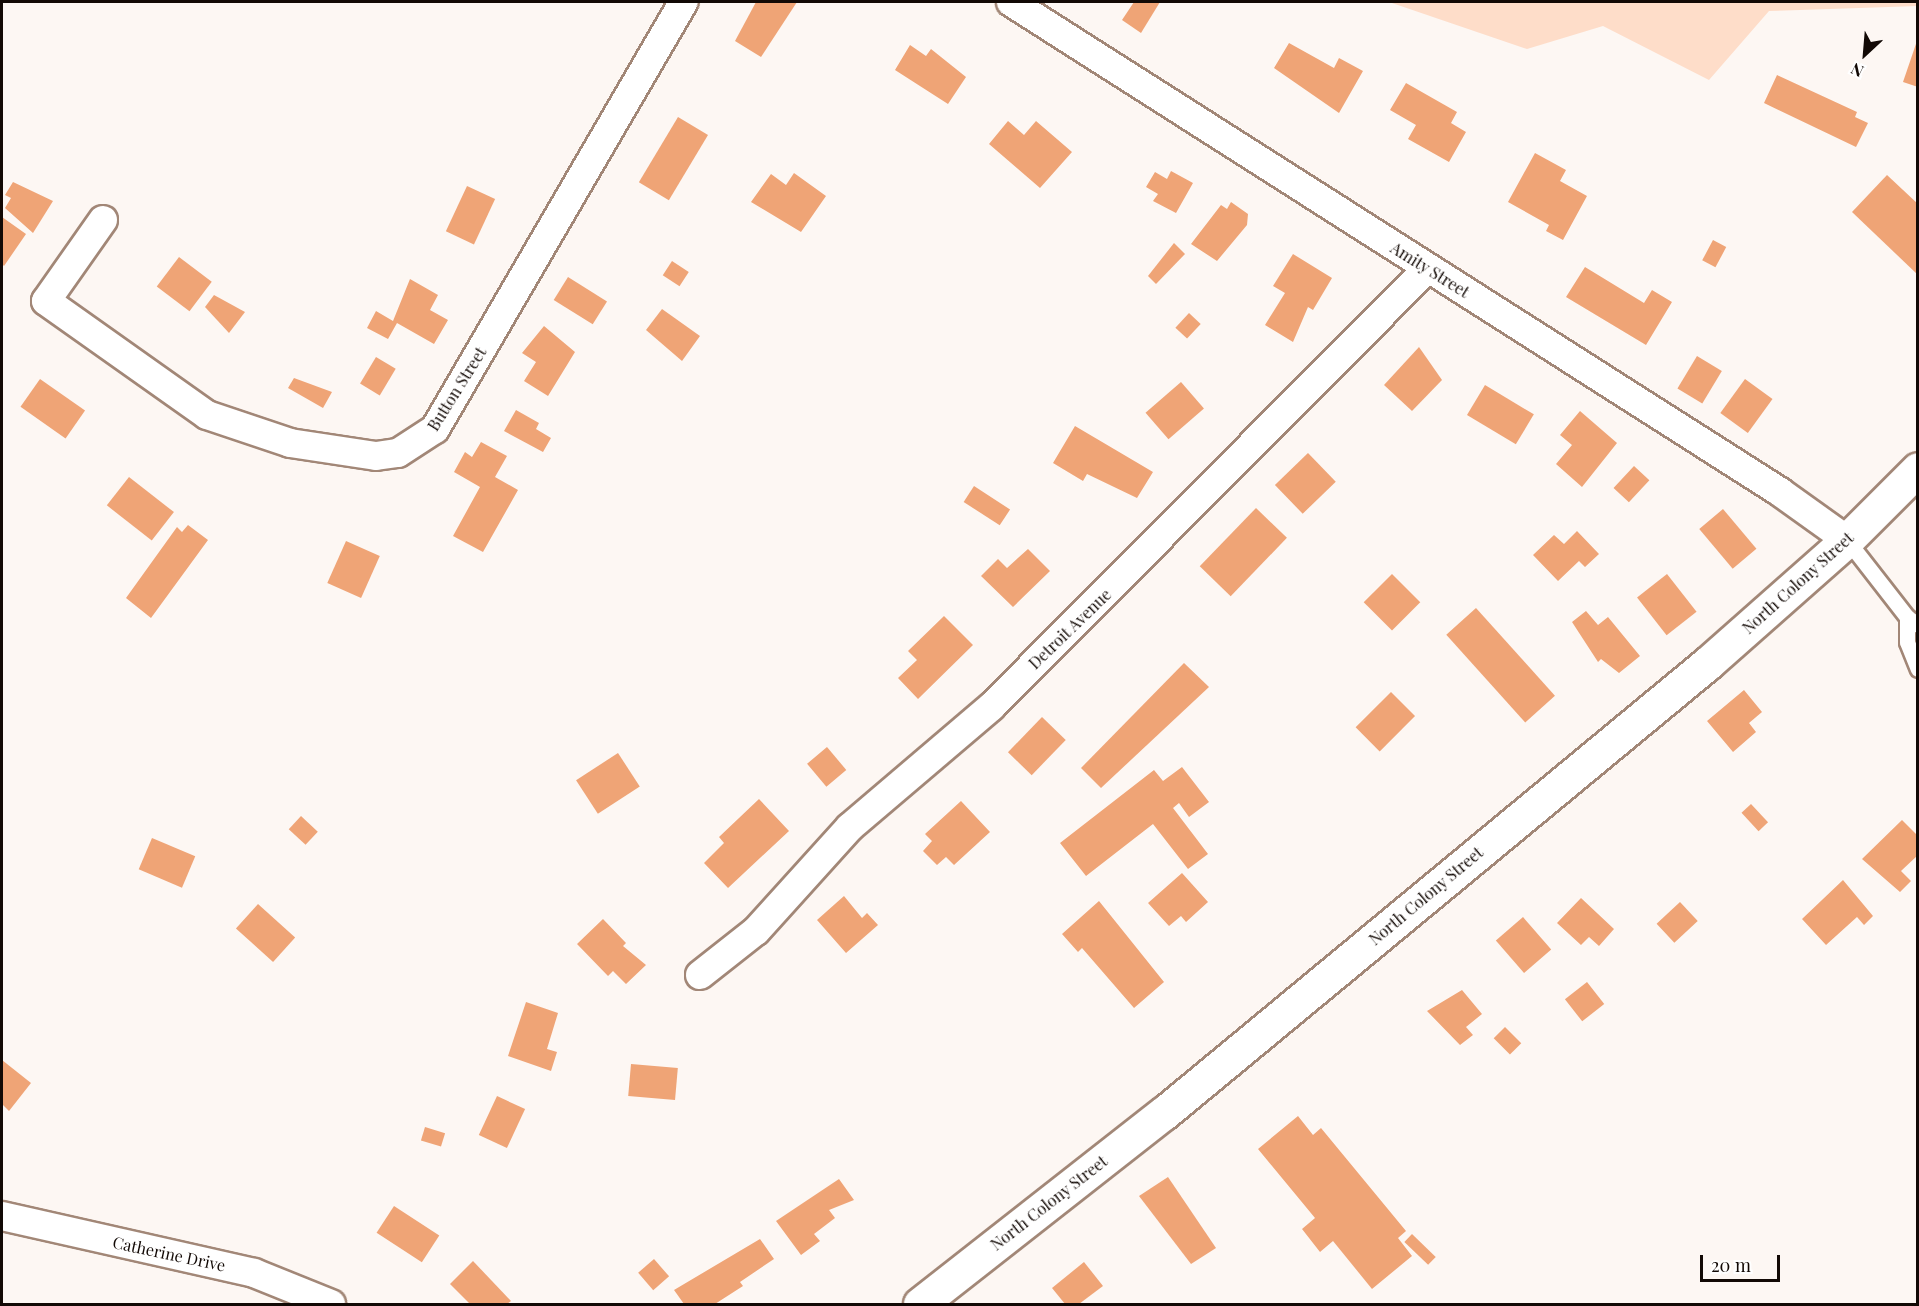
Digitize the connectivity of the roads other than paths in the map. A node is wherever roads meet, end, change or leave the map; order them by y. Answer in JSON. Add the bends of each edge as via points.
{"nodes":[{"id":1,"x":684,"y":2,"type":"edge"},
{"id":2,"x":1011,"y":2,"type":"edge"},
{"id":3,"x":103,"y":220,"type":"dead end"},
{"id":4,"x":1427,"y":268,"type":"junction"},
{"id":5,"x":1917,"y":469,"type":"edge"},
{"id":6,"x":1847,"y":540,"type":"junction"},
{"id":7,"x":1912,"y":621,"type":"edge"},
{"id":8,"x":1917,"y":669,"type":"edge"},
{"id":9,"x":700,"y":975,"type":"dead end"},
{"id":10,"x":2,"y":1216,"type":"edge"},
{"id":11,"x":332,"y":1305,"type":"edge"},
{"id":12,"x":920,"y":1305,"type":"edge"}],
"edges":[{"from":1,"to":3,"type":"street","name":"Button Street","via":[[448,407],[417,446],[375,456],[244,430],[174,395],[46,301]]},
{"from":2,"to":4,"type":"street","name":"Amity Street"},
{"from":4,"to":6,"type":"street","name":"Amity Street","via":[[1771,486]]},
{"from":4,"to":9,"type":"street","name":"Detroit Avenue","via":[[991,707],[850,827],[756,931]]},
{"from":5,"to":6,"type":"main road","name":"North Colony Street"},
{"from":6,"to":7,"type":"lane"},
{"from":6,"to":12,"type":"main road","name":"North Colony Street","via":[[1708,663],[1172,1106]]},
{"from":7,"to":8,"type":"lane","via":[[1907,642]]},
{"from":10,"to":11,"type":"street","name":"Catherine Drive","via":[[254,1273]]}]}
